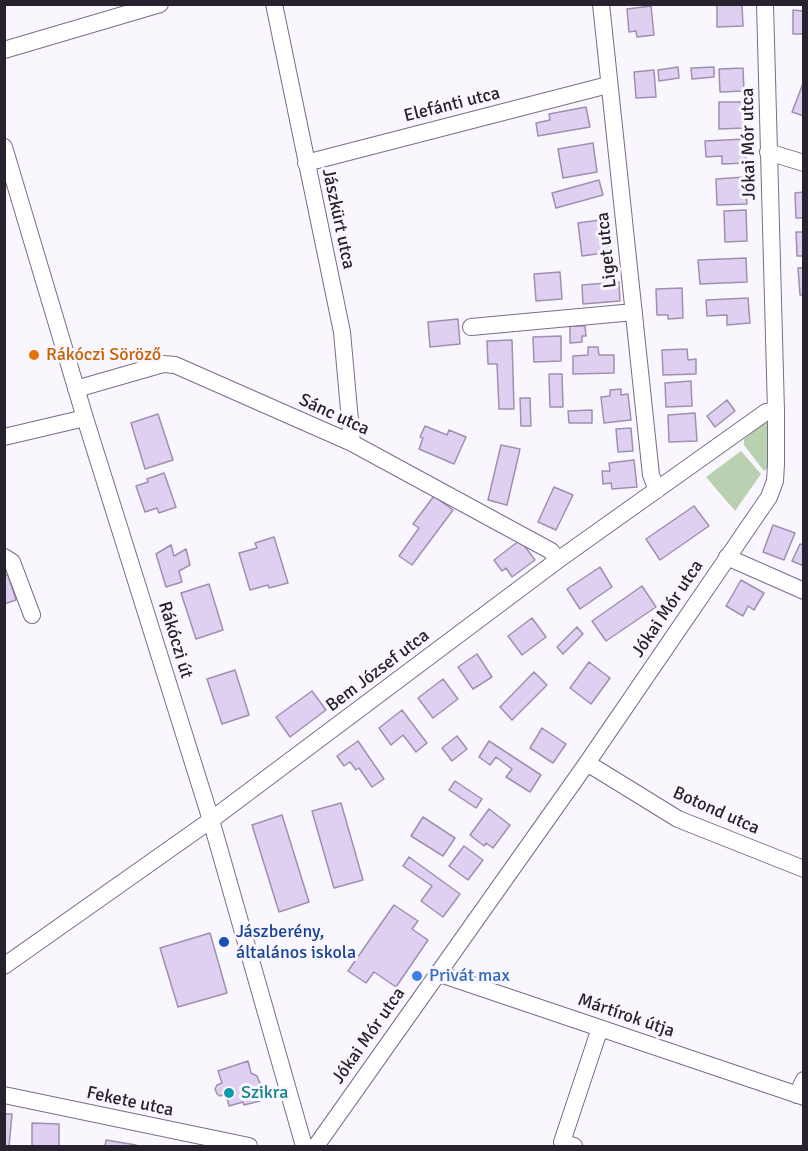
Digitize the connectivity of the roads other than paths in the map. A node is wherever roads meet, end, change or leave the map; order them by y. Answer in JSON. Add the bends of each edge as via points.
{"nodes":[{"id":1,"x":160,"y":4,"type":"edge"},
{"id":2,"x":274,"y":4,"type":"edge"},
{"id":3,"x":601,"y":4,"type":"edge"},
{"id":4,"x":765,"y":4,"type":"edge"},
{"id":5,"x":4,"y":50,"type":"edge"},
{"id":6,"x":608,"y":85,"type":"junction"},
{"id":7,"x":4,"y":147,"type":"edge"},
{"id":8,"x":768,"y":152,"type":"junction"},
{"id":9,"x":306,"y":163,"type":"junction"},
{"id":10,"x":804,"y":163,"type":"edge"},
{"id":11,"x":634,"y":312,"type":"junction"},
{"id":12,"x":471,"y":327,"type":"dead end"},
{"id":13,"x":76,"y":389,"type":"junction"},
{"id":14,"x":776,"y":411,"type":"junction"},
{"id":15,"x":85,"y":418,"type":"junction"},
{"id":16,"x":4,"y":437,"type":"edge"},
{"id":17,"x":352,"y":443,"type":"junction"},
{"id":18,"x":657,"y":490,"type":"junction"},
{"id":19,"x":4,"y":557,"type":"edge"},
{"id":20,"x":727,"y":557,"type":"junction"},
{"id":21,"x":558,"y":560,"type":"junction"},
{"id":22,"x":804,"y":591,"type":"edge"},
{"id":23,"x":32,"y":615,"type":"dead end"},
{"id":24,"x":586,"y":763,"type":"junction"},
{"id":25,"x":211,"y":820,"type":"junction"},
{"id":26,"x":804,"y":869,"type":"edge"},
{"id":27,"x":4,"y":966,"type":"edge"},
{"id":28,"x":437,"y":973,"type":"junction"},
{"id":29,"x":600,"y":1028,"type":"junction"},
{"id":30,"x":802,"y":1090,"type":"edge"},
{"id":31,"x":4,"y":1095,"type":"edge"},
{"id":32,"x":249,"y":1146,"type":"edge"},
{"id":33,"x":304,"y":1146,"type":"edge"},
{"id":34,"x":316,"y":1146,"type":"edge"},
{"id":35,"x":574,"y":1146,"type":"edge"}],
"edges":[{"from":1,"to":5,"type":"street"},
{"from":2,"to":9,"type":"street","name":"Jászkürt utca"},
{"from":3,"to":6,"type":"street","name":"Liget utca"},
{"from":4,"to":8,"type":"street","name":"Jókai Mór utca"},
{"from":6,"to":9,"type":"street","name":"Elefánti utca"},
{"from":6,"to":11,"type":"street","name":"Liget utca"},
{"from":7,"to":13,"type":"street","name":"Rákóczi út"},
{"from":8,"to":10,"type":"street"},
{"from":8,"to":14,"type":"street","name":"Jókai Mór utca"},
{"from":9,"to":17,"type":"street","name":"Jászkürt utca","via":[[342,332]]},
{"from":11,"to":12,"type":"street"},
{"from":11,"to":18,"type":"street","name":"Liget utca","via":[[651,475]]},
{"from":13,"to":15,"type":"street","name":"Rákóczi út"},
{"from":13,"to":17,"type":"street","name":"Sánc utca","via":[[163,364],[175,365]]},
{"from":14,"to":18,"type":"street","name":"Bem József utca","via":[[766,412]]},
{"from":14,"to":20,"type":"street","name":"Jókai Mór utca","via":[[775,481],[769,497]]},
{"from":15,"to":16,"type":"street"},
{"from":15,"to":25,"type":"street","name":"Rákóczi út"},
{"from":17,"to":21,"type":"street","name":"Sánc utca","via":[[551,551]]},
{"from":18,"to":21,"type":"street","name":"Bem József utca"},
{"from":19,"to":23,"type":"street","via":[[12,562]]},
{"from":20,"to":22,"type":"street"},
{"from":20,"to":24,"type":"street","name":"Jókai Mór utca"},
{"from":21,"to":25,"type":"street","name":"Bem József utca"},
{"from":24,"to":26,"type":"street","name":"Botond utca","via":[[678,819]]},
{"from":24,"to":28,"type":"street","name":"Jókai Mór utca"},
{"from":25,"to":27,"type":"street","name":"Bem József utca"},
{"from":25,"to":33,"type":"street","name":"Rákóczi út"},
{"from":28,"to":29,"type":"street","name":"Mártírok útja"},
{"from":28,"to":34,"type":"street","name":"Jókai Mór utca"},
{"from":29,"to":30,"type":"street","name":"Mártírok útja"},
{"from":29,"to":35,"type":"street","via":[[562,1142]]},
{"from":31,"to":32,"type":"street","name":"Fekete utca"}]}
